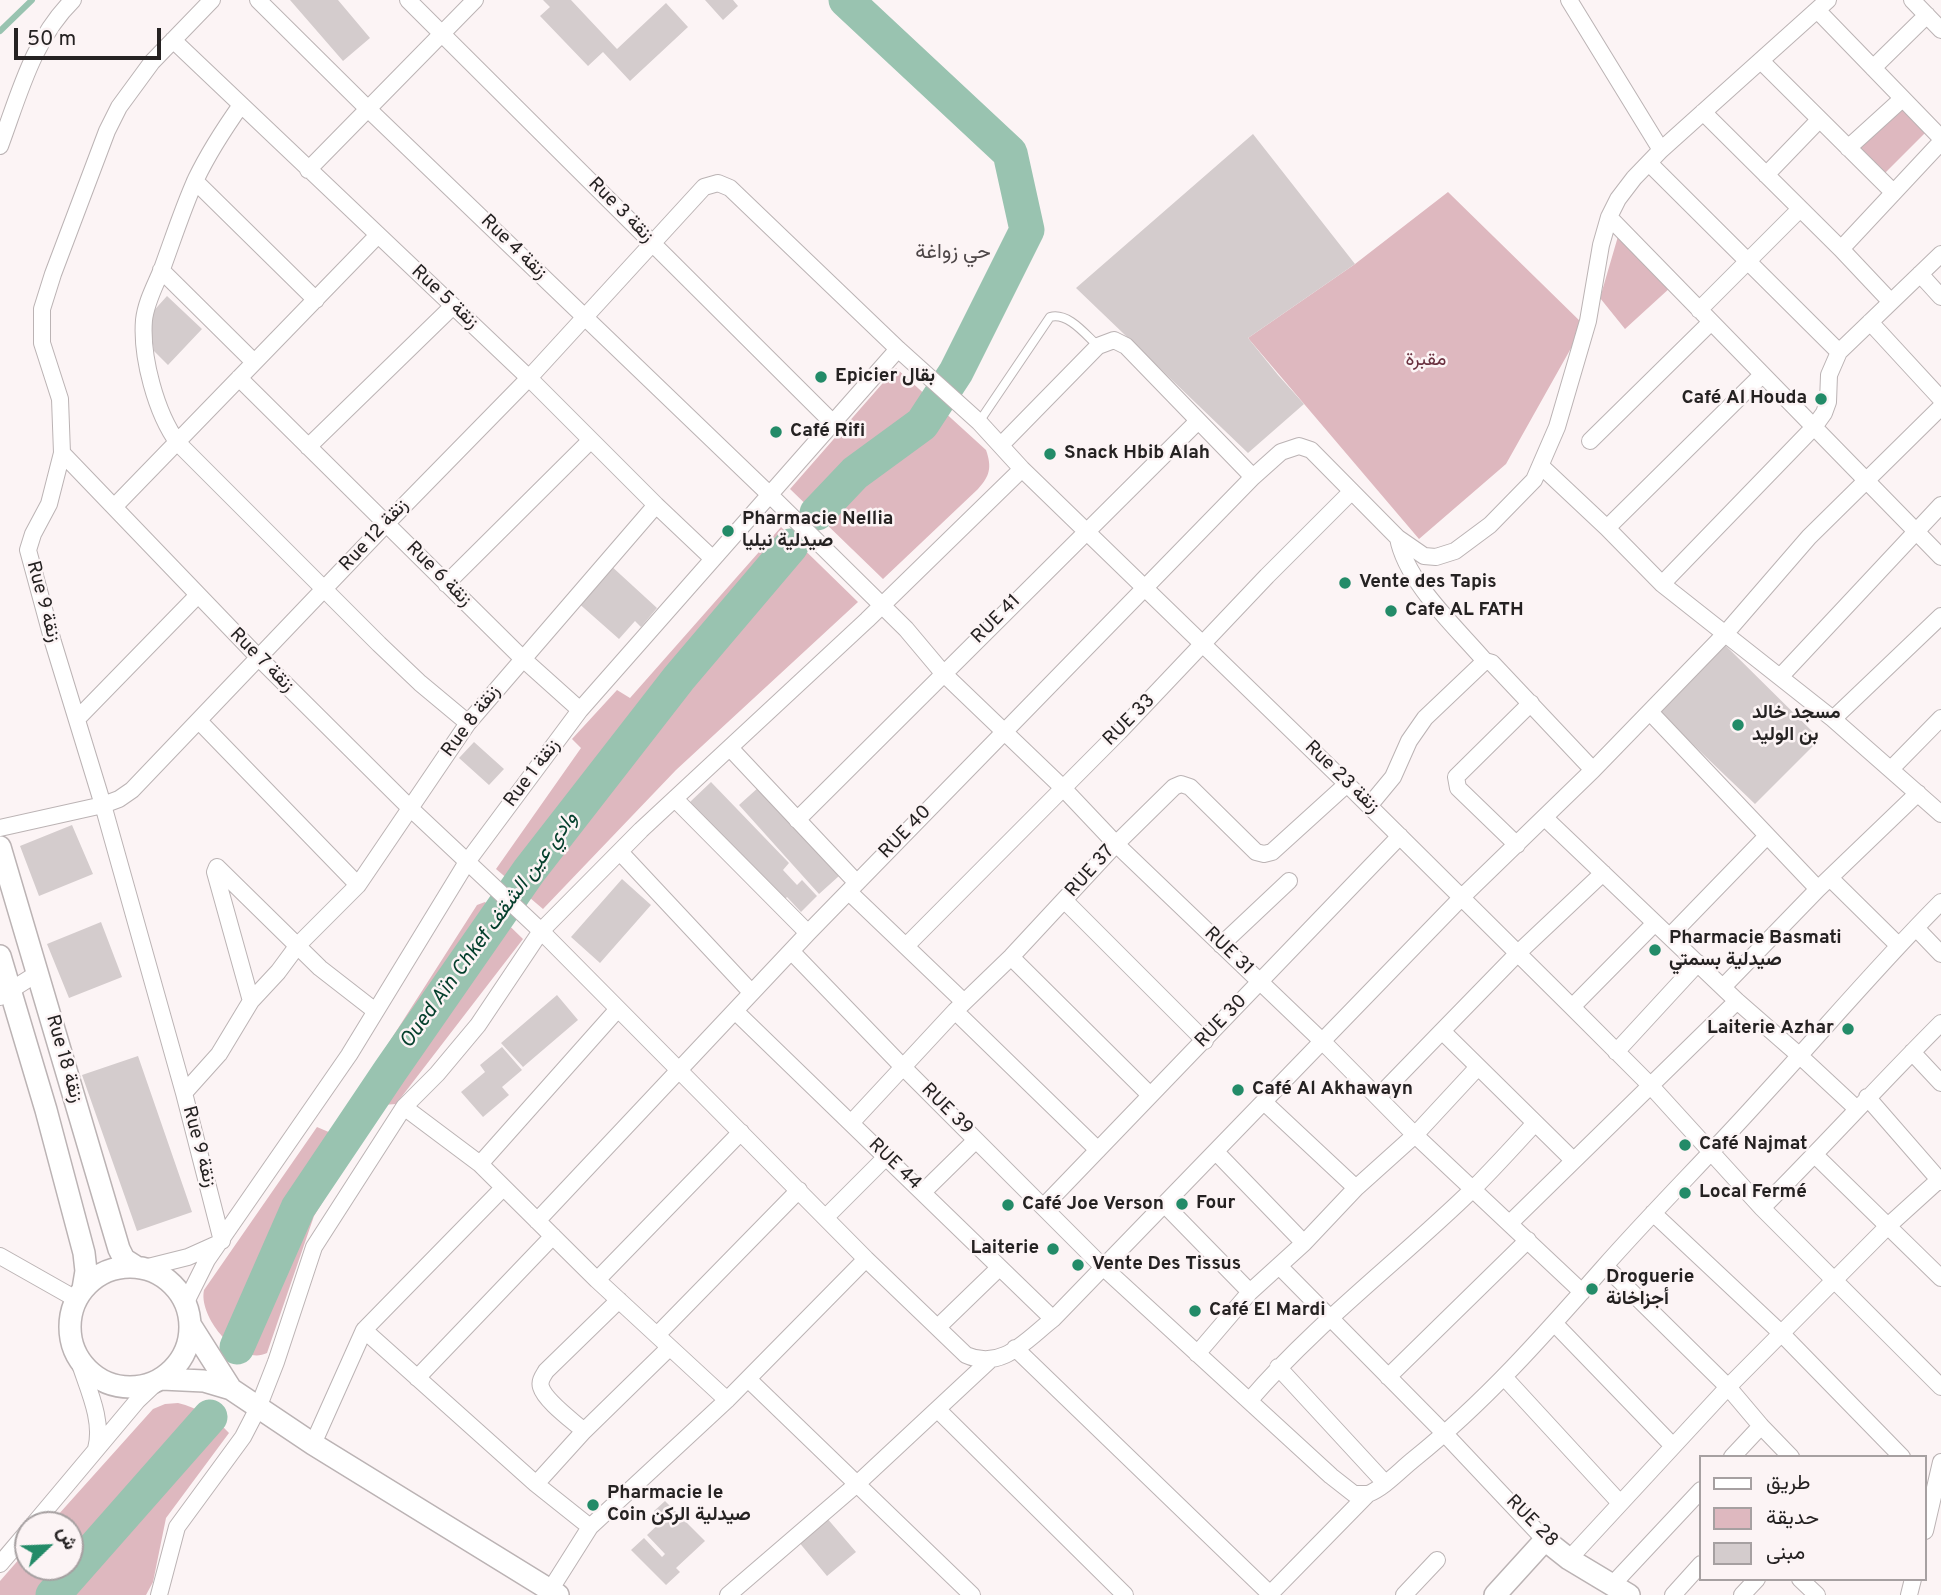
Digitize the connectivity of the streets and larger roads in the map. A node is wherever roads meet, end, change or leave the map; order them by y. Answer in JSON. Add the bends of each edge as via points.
{"nodes":[{"id":1,"x":73,"y":0,"type":"edge"},
{"id":2,"x":212,"y":0,"type":"edge"},
{"id":3,"x":258,"y":0,"type":"edge"},
{"id":4,"x":408,"y":0,"type":"edge"},
{"id":5,"x":475,"y":0,"type":"edge"},
{"id":6,"x":1569,"y":0,"type":"edge"},
{"id":7,"x":1912,"y":0,"type":"edge"},
{"id":8,"x":1823,"y":5,"type":"edge"},
{"id":9,"x":1927,"y":15,"type":"junction"},
{"id":10,"x":1941,"y":30,"type":"edge"},
{"id":11,"x":442,"y":34,"type":"junction"},
{"id":12,"x":173,"y":40,"type":"junction"},
{"id":13,"x":1760,"y":61,"type":"junction"},
{"id":14,"x":1873,"y":68,"type":"junction"},
{"id":15,"x":1902,"y":99,"type":"junction"},
{"id":16,"x":241,"y":105,"type":"junction"},
{"id":17,"x":368,"y":109,"type":"junction"},
{"id":18,"x":1703,"y":112,"type":"junction"},
{"id":19,"x":1819,"y":120,"type":"junction"},
{"id":20,"x":1941,"y":140,"type":"edge"},
{"id":21,"x":0,"y":146,"type":"edge"},
{"id":22,"x":1848,"y":148,"type":"junction"},
{"id":23,"x":1661,"y":150,"type":"junction"},
{"id":24,"x":1649,"y":163,"type":"junction"},
{"id":25,"x":308,"y":170,"type":"junction"},
{"id":26,"x":1766,"y":175,"type":"junction"},
{"id":27,"x":195,"y":180,"type":"junction"},
{"id":28,"x":714,"y":183,"type":"joint"},
{"id":29,"x":1893,"y":192,"type":"junction"},
{"id":30,"x":1800,"y":209,"type":"junction"},
{"id":31,"x":1609,"y":217,"type":"junction"},
{"id":32,"x":377,"y":236,"type":"junction"},
{"id":33,"x":653,"y":244,"type":"junction"},
{"id":34,"x":1840,"y":249,"type":"junction"},
{"id":35,"x":1941,"y":254,"type":"edge"},
{"id":36,"x":1746,"y":262,"type":"junction"},
{"id":37,"x":161,"y":270,"type":"junction"},
{"id":38,"x":1920,"y":274,"type":"junction"},
{"id":39,"x":1941,"y":296,"type":"edge"},
{"id":40,"x":316,"y":300,"type":"junction"},
{"id":41,"x":1891,"y":302,"type":"junction"},
{"id":42,"x":453,"y":306,"type":"junction"},
{"id":43,"x":1699,"y":310,"type":"junction"},
{"id":44,"x":586,"y":317,"type":"junction"},
{"id":45,"x":1870,"y":322,"type":"junction"},
{"id":46,"x":1710,"y":323,"type":"junction"},
{"id":47,"x":898,"y":349,"type":"junction"},
{"id":48,"x":1839,"y":352,"type":"junction"},
{"id":49,"x":254,"y":362,"type":"junction"},
{"id":50,"x":1762,"y":375,"type":"junction"},
{"id":51,"x":239,"y":378,"type":"junction"},
{"id":52,"x":529,"y":378,"type":"junction"},
{"id":53,"x":1941,"y":399,"type":"edge"},
{"id":54,"x":1941,"y":407,"type":"edge"},
{"id":55,"x":1198,"y":421,"type":"junction"},
{"id":56,"x":832,"y":422,"type":"junction"},
{"id":57,"x":1814,"y":427,"type":"junction"},
{"id":58,"x":591,"y":440,"type":"junction"},
{"id":59,"x":1590,"y":441,"type":"dead end"},
{"id":60,"x":178,"y":443,"type":"junction"},
{"id":61,"x":1001,"y":445,"type":"junction"},
{"id":62,"x":308,"y":447,"type":"junction"},
{"id":63,"x":62,"y":453,"type":"junction"},
{"id":64,"x":1541,"y":466,"type":"junction"},
{"id":65,"x":1022,"y":469,"type":"junction"},
{"id":66,"x":1862,"y":476,"type":"junction"},
{"id":67,"x":1253,"y":477,"type":"junction"},
{"id":68,"x":1351,"y":492,"type":"junction"},
{"id":69,"x":769,"y":494,"type":"junction"},
{"id":70,"x":656,"y":505,"type":"junction"},
{"id":71,"x":1941,"y":505,"type":"edge"},
{"id":72,"x":114,"y":507,"type":"junction"},
{"id":73,"x":387,"y":523,"type":"junction"},
{"id":74,"x":1606,"y":528,"type":"junction"},
{"id":75,"x":1916,"y":530,"type":"junction"},
{"id":76,"x":1087,"y":531,"type":"junction"},
{"id":77,"x":1398,"y":538,"type":"junction"},
{"id":78,"x":1941,"y":557,"type":"edge"},
{"id":79,"x":713,"y":559,"type":"junction"},
{"id":80,"x":446,"y":584,"type":"junction"},
{"id":81,"x":1662,"y":584,"type":"junction"},
{"id":82,"x":1146,"y":588,"type":"junction"},
{"id":83,"x":325,"y":590,"type":"junction"},
{"id":84,"x":197,"y":596,"type":"junction"},
{"id":85,"x":882,"y":606,"type":"junction"},
{"id":86,"x":1941,"y":616,"type":"edge"},
{"id":87,"x":1725,"y":634,"type":"junction"},
{"id":88,"x":1202,"y":645,"type":"junction"},
{"id":89,"x":258,"y":657,"type":"junction"},
{"id":90,"x":522,"y":658,"type":"junction"},
{"id":91,"x":1485,"y":661,"type":"junction"},
{"id":92,"x":943,"y":673,"type":"junction"},
{"id":93,"x":1780,"y":677,"type":"junction"},
{"id":94,"x":1531,"y":703,"type":"junction"},
{"id":95,"x":580,"y":710,"type":"junction"},
{"id":96,"x":1650,"y":712,"type":"junction"},
{"id":97,"x":1941,"y":718,"type":"edge"},
{"id":98,"x":77,"y":719,"type":"junction"},
{"id":99,"x":1833,"y":719,"type":"junction"},
{"id":100,"x":199,"y":721,"type":"junction"},
{"id":101,"x":468,"y":723,"type":"junction"},
{"id":102,"x":1004,"y":732,"type":"junction"},
{"id":103,"x":730,"y":748,"type":"junction"},
{"id":104,"x":1891,"y":769,"type":"junction"},
{"id":105,"x":1593,"y":770,"type":"junction"},
{"id":106,"x":1348,"y":784,"type":"junction"},
{"id":107,"x":1063,"y":788,"type":"junction"},
{"id":108,"x":1918,"y":793,"type":"junction"},
{"id":109,"x":675,"y":799,"type":"junction"},
{"id":110,"x":103,"y":805,"type":"junction"},
{"id":111,"x":1369,"y":806,"type":"junction"},
{"id":112,"x":410,"y":808,"type":"junction"},
{"id":113,"x":1941,"y":814,"type":"edge"},
{"id":114,"x":1545,"y":818,"type":"junction"},
{"id":115,"x":797,"y":820,"type":"junction"},
{"id":116,"x":0,"y":828,"type":"edge"},
{"id":117,"x":1767,"y":835,"type":"junction"},
{"id":118,"x":1400,"y":836,"type":"junction"},
{"id":119,"x":1116,"y":844,"type":"junction"},
{"id":120,"x":1517,"y":845,"type":"junction"},
{"id":121,"x":0,"y":847,"type":"edge"},
{"id":122,"x":620,"y":852,"type":"junction"},
{"id":123,"x":467,"y":862,"type":"junction"},
{"id":124,"x":1603,"y":873,"type":"junction"},
{"id":125,"x":1289,"y":881,"type":"dead end"},
{"id":126,"x":1824,"y":884,"type":"junction"},
{"id":127,"x":358,"y":885,"type":"junction"},
{"id":128,"x":853,"y":888,"type":"junction"},
{"id":129,"x":1462,"y":897,"type":"junction"},
{"id":130,"x":1065,"y":901,"type":"junction"},
{"id":131,"x":1941,"y":902,"type":"edge"},
{"id":132,"x":1655,"y":923,"type":"junction"},
{"id":133,"x":1916,"y":928,"type":"junction"},
{"id":134,"x":541,"y":931,"type":"junction"},
{"id":135,"x":808,"y":933,"type":"junction"},
{"id":136,"x":1670,"y":936,"type":"junction"},
{"id":137,"x":298,"y":945,"type":"junction"},
{"id":138,"x":1221,"y":945,"type":"junction"},
{"id":139,"x":1898,"y":945,"type":"junction"},
{"id":140,"x":906,"y":946,"type":"junction"},
{"id":141,"x":791,"y":951,"type":"junction"},
{"id":142,"x":1518,"y":953,"type":"junction"},
{"id":143,"x":1941,"y":954,"type":"edge"},
{"id":144,"x":0,"y":956,"type":"edge"},
{"id":145,"x":1011,"y":957,"type":"junction"},
{"id":146,"x":1698,"y":963,"type":"junction"},
{"id":147,"x":38,"y":973,"type":"junction"},
{"id":148,"x":1260,"y":982,"type":"junction"},
{"id":149,"x":1723,"y":987,"type":"junction"},
{"id":150,"x":751,"y":992,"type":"junction"},
{"id":151,"x":5,"y":993,"type":"edge"},
{"id":152,"x":251,"y":1001,"type":"junction"},
{"id":153,"x":1737,"y":1001,"type":"junction"},
{"id":154,"x":959,"y":1006,"type":"junction"},
{"id":155,"x":1572,"y":1007,"type":"junction"},
{"id":156,"x":374,"y":1010,"type":"junction"},
{"id":157,"x":617,"y":1010,"type":"junction"},
{"id":158,"x":735,"y":1011,"type":"junction"},
{"id":159,"x":1941,"y":1023,"type":"edge"},
{"id":160,"x":1442,"y":1031,"type":"junction"},
{"id":161,"x":1205,"y":1041,"type":"junction"},
{"id":162,"x":1323,"y":1042,"type":"junction"},
{"id":163,"x":1616,"y":1052,"type":"junction"},
{"id":164,"x":1912,"y":1052,"type":"junction"},
{"id":165,"x":1800,"y":1056,"type":"junction"},
{"id":166,"x":902,"y":1066,"type":"junction"},
{"id":167,"x":1478,"y":1067,"type":"junction"},
{"id":168,"x":679,"y":1070,"type":"junction"},
{"id":169,"x":1941,"y":1083,"type":"edge"},
{"id":170,"x":1650,"y":1086,"type":"junction"},
{"id":171,"x":184,"y":1093,"type":"junction"},
{"id":172,"x":1150,"y":1095,"type":"junction"},
{"id":173,"x":1378,"y":1097,"type":"junction"},
{"id":174,"x":1264,"y":1102,"type":"junction"},
{"id":175,"x":1862,"y":1103,"type":"junction"},
{"id":176,"x":404,"y":1107,"type":"junction"},
{"id":177,"x":851,"y":1123,"type":"junction"},
{"id":178,"x":1535,"y":1123,"type":"junction"},
{"id":179,"x":741,"y":1132,"type":"junction"},
{"id":180,"x":1415,"y":1135,"type":"junction"},
{"id":181,"x":976,"y":1140,"type":"junction"},
{"id":182,"x":1098,"y":1150,"type":"junction"},
{"id":183,"x":1216,"y":1152,"type":"junction"},
{"id":184,"x":1710,"y":1153,"type":"junction"},
{"id":185,"x":1815,"y":1155,"type":"junction"},
{"id":186,"x":886,"y":1157,"type":"junction"},
{"id":187,"x":1573,"y":1160,"type":"junction"},
{"id":188,"x":480,"y":1164,"type":"junction"},
{"id":189,"x":1940,"y":1180,"type":"edge"},
{"id":190,"x":503,"y":1188,"type":"junction"},
{"id":191,"x":1356,"y":1188,"type":"junction"},
{"id":192,"x":1473,"y":1189,"type":"junction"},
{"id":193,"x":799,"y":1190,"type":"junction"},
{"id":194,"x":923,"y":1192,"type":"junction"},
{"id":195,"x":1164,"y":1204,"type":"junction"},
{"id":196,"x":1043,"y":1207,"type":"junction"},
{"id":197,"x":1762,"y":1208,"type":"junction"},
{"id":198,"x":1653,"y":1213,"type":"junction"},
{"id":199,"x":826,"y":1217,"type":"junction"},
{"id":200,"x":537,"y":1222,"type":"junction"},
{"id":201,"x":1510,"y":1223,"type":"junction"},
{"id":202,"x":1888,"y":1226,"type":"junction"},
{"id":203,"x":553,"y":1237,"type":"junction"},
{"id":204,"x":1528,"y":1240,"type":"junction"},
{"id":205,"x":222,"y":1241,"type":"junction"},
{"id":206,"x":1304,"y":1243,"type":"junction"},
{"id":207,"x":0,"y":1256,"type":"edge"},
{"id":208,"x":866,"y":1259,"type":"junction"},
{"id":209,"x":1279,"y":1266,"type":"junction"},
{"id":210,"x":1605,"y":1266,"type":"junction"},
{"id":211,"x":139,"y":1267,"type":"junction"},
{"id":212,"x":1103,"y":1267,"type":"junction"},
{"id":213,"x":999,"y":1268,"type":"junction"},
{"id":214,"x":1941,"y":1278,"type":"edge"},
{"id":215,"x":597,"y":1280,"type":"junction"},
{"id":216,"x":1834,"y":1281,"type":"junction"},
{"id":217,"x":1250,"y":1292,"type":"junction"},
{"id":218,"x":1582,"y":1292,"type":"junction"},
{"id":219,"x":80,"y":1294,"type":"junction"},
{"id":220,"x":619,"y":1300,"type":"junction"},
{"id":221,"x":185,"y":1304,"type":"junction"},
{"id":222,"x":1329,"y":1317,"type":"junction"},
{"id":223,"x":1053,"y":1319,"type":"junction"},
{"id":224,"x":1555,"y":1325,"type":"junction"},
{"id":225,"x":191,"y":1326,"type":"junction"},
{"id":226,"x":938,"y":1327,"type":"junction"},
{"id":227,"x":364,"y":1330,"type":"junction"},
{"id":228,"x":1782,"y":1334,"type":"junction"},
{"id":229,"x":657,"y":1335,"type":"junction"},
{"id":230,"x":669,"y":1348,"type":"junction"},
{"id":231,"x":1016,"y":1348,"type":"junction"},
{"id":232,"x":1197,"y":1354,"type":"junction"},
{"id":233,"x":78,"y":1358,"type":"junction"},
{"id":234,"x":989,"y":1361,"type":"junction"},
{"id":235,"x":1278,"y":1367,"type":"junction"},
{"id":236,"x":1388,"y":1377,"type":"junction"},
{"id":237,"x":417,"y":1378,"type":"junction"},
{"id":238,"x":1505,"y":1378,"type":"junction"},
{"id":239,"x":748,"y":1379,"type":"junction"},
{"id":240,"x":159,"y":1381,"type":"junction"},
{"id":241,"x":1728,"y":1387,"type":"junction"},
{"id":242,"x":1941,"y":1387,"type":"edge"},
{"id":243,"x":231,"y":1389,"type":"junction"},
{"id":244,"x":727,"y":1400,"type":"junction"},
{"id":245,"x":1249,"y":1401,"type":"junction"},
{"id":246,"x":258,"y":1408,"type":"junction"},
{"id":247,"x":938,"y":1410,"type":"junction"},
{"id":248,"x":1760,"y":1426,"type":"junction"},
{"id":249,"x":584,"y":1431,"type":"junction"},
{"id":250,"x":1445,"y":1434,"type":"junction"},
{"id":251,"x":313,"y":1444,"type":"junction"},
{"id":252,"x":1673,"y":1446,"type":"junction"},
{"id":253,"x":96,"y":1452,"type":"junction"},
{"id":254,"x":1734,"y":1455,"type":"edge"},
{"id":255,"x":1789,"y":1455,"type":"edge"},
{"id":256,"x":1900,"y":1455,"type":"edge"},
{"id":257,"x":1941,"y":1462,"type":"edge"},
{"id":258,"x":1385,"y":1483,"type":"junction"},
{"id":259,"x":536,"y":1484,"type":"junction"},
{"id":260,"x":857,"y":1484,"type":"junction"},
{"id":261,"x":1930,"y":1486,"type":"edge"},
{"id":262,"x":1700,"y":1491,"type":"edge"},
{"id":263,"x":1367,"y":1494,"type":"junction"},
{"id":264,"x":1620,"y":1503,"type":"junction"},
{"id":265,"x":45,"y":1511,"type":"edge"},
{"id":266,"x":1927,"y":1513,"type":"edge"},
{"id":267,"x":590,"y":1527,"type":"junction"},
{"id":268,"x":1545,"y":1540,"type":"junction"},
{"id":269,"x":14,"y":1548,"type":"edge"},
{"id":270,"x":1569,"y":1559,"type":"junction"},
{"id":271,"x":1437,"y":1560,"type":"dead end"},
{"id":272,"x":0,"y":1564,"type":"edge"},
{"id":273,"x":1700,"y":1565,"type":"edge"},
{"id":274,"x":1755,"y":1581,"type":"edge"},
{"id":275,"x":1621,"y":1590,"type":"edge"},
{"id":276,"x":552,"y":1594,"type":"edge"},
{"id":277,"x":159,"y":1595,"type":"edge"},
{"id":278,"x":728,"y":1595,"type":"edge"},
{"id":279,"x":972,"y":1595,"type":"edge"},
{"id":280,"x":1125,"y":1595,"type":"edge"},
{"id":281,"x":1269,"y":1595,"type":"edge"},
{"id":282,"x":1404,"y":1595,"type":"edge"},
{"id":283,"x":1495,"y":1595,"type":"edge"},
{"id":284,"x":1673,"y":1595,"type":"edge"},
{"id":285,"x":1742,"y":1595,"type":"edge"}],
"edges":[{"from":1,"to":21,"type":"street","via":[[41,41]]},
{"from":2,"to":12,"type":"street","name":"Rue 9 زنقة"},
{"from":3,"to":17,"type":"street","name":"Rue 4 زنقة"},
{"from":4,"to":11,"type":"street","name":"Rue 3 زنقة"},
{"from":5,"to":11,"type":"street"},
{"from":6,"to":23,"type":"street"},
{"from":7,"to":9,"type":"street"},
{"from":8,"to":13,"type":"street"},
{"from":8,"to":14,"type":"street"},
{"from":9,"to":10,"type":"street"},
{"from":9,"to":14,"type":"street"},
{"from":11,"to":17,"type":"street"},
{"from":11,"to":33,"type":"street","name":"Rue 3 زنقة"},
{"from":12,"to":16,"type":"street","name":"Rue 5 زنقة"},
{"from":12,"to":63,"type":"street","name":"Rue 9 زنقة","via":[[136,82],[107,131],[42,309],[42,343],[60,400]]},
{"from":13,"to":18,"type":"street"},
{"from":13,"to":19,"type":"street"},
{"from":14,"to":15,"type":"street"},
{"from":15,"to":20,"type":"street"},
{"from":15,"to":22,"type":"street"},
{"from":16,"to":25,"type":"street","name":"Rue 5 زنقة"},
{"from":16,"to":27,"type":"street"},
{"from":17,"to":25,"type":"street"},
{"from":17,"to":44,"type":"street","name":"Rue 4 زنقة"},
{"from":18,"to":23,"type":"street"},
{"from":18,"to":26,"type":"street"},
{"from":19,"to":22,"type":"street"},
{"from":19,"to":26,"type":"street"},
{"from":20,"to":29,"type":"street"},
{"from":22,"to":29,"type":"street"},
{"from":23,"to":24,"type":"street"},
{"from":24,"to":31,"type":"street"},
{"from":24,"to":36,"type":"street"},
{"from":25,"to":32,"type":"street","name":"Rue 5 زنقة"},
{"from":26,"to":30,"type":"street"},
{"from":27,"to":37,"type":"street"},
{"from":27,"to":40,"type":"street"},
{"from":28,"to":33,"type":"street","name":"Rue 12 زنقة","via":[[704,187]]},
{"from":28,"to":47,"type":"street","name":"Rue 23 زنقة","via":[[730,188]]},
{"from":29,"to":34,"type":"street"},
{"from":30,"to":34,"type":"street"},
{"from":30,"to":36,"type":"street"},
{"from":31,"to":43,"type":"street"},
{"from":31,"to":64,"type":"street","via":[[1583,342]]},
{"from":32,"to":40,"type":"street"},
{"from":32,"to":42,"type":"street","name":"Rue 5 زنقة"},
{"from":33,"to":44,"type":"street","name":"Rue 12 زنقة"},
{"from":33,"to":56,"type":"street","name":"Rue 3 زنقة"},
{"from":34,"to":41,"type":"street"},
{"from":35,"to":38,"type":"street"},
{"from":36,"to":43,"type":"street"},
{"from":36,"to":48,"type":"street"},
{"from":37,"to":49,"type":"street"},
{"from":37,"to":60,"type":"street","via":[[146,306],[143,330],[158,407]]},
{"from":38,"to":39,"type":"street"},
{"from":38,"to":41,"type":"street"},
{"from":40,"to":49,"type":"street"},
{"from":41,"to":45,"type":"street"},
{"from":42,"to":52,"type":"street","name":"Rue 5 زنقة"},
{"from":42,"to":62,"type":"street"},
{"from":43,"to":46,"type":"street"},
{"from":44,"to":52,"type":"street","name":"Rue 12 زنقة"},
{"from":44,"to":69,"type":"street","name":"Rue 4 زنقة"},
{"from":45,"to":48,"type":"street"},
{"from":45,"to":53,"type":"street"},
{"from":46,"to":50,"type":"street"},
{"from":46,"to":59,"type":"street"},
{"from":47,"to":56,"type":"street","name":"Rue 1 زنقة"},
{"from":47,"to":61,"type":"street","name":"Rue 23 زنقة"},
{"from":48,"to":57,"type":"street","via":[[1829,375],[1828,402]]},
{"from":49,"to":51,"type":"street"},
{"from":50,"to":57,"type":"street"},
{"from":50,"to":74,"type":"street"},
{"from":51,"to":60,"type":"street"},
{"from":51,"to":62,"type":"street","name":"Rue 6 زنقة"},
{"from":52,"to":58,"type":"street","name":"Rue 5 زنقة"},
{"from":52,"to":73,"type":"street","name":"Rue 12 زنقة"},
{"from":54,"to":66,"type":"street"},
{"from":55,"to":61,"type":"street","via":[[1121,343],[1109,340]]},
{"from":55,"to":67,"type":"street"},
{"from":55,"to":76,"type":"street","name":"RUE 41"},
{"from":56,"to":69,"type":"street","name":"Rue 1 زنقة"},
{"from":57,"to":66,"type":"street"},
{"from":57,"to":81,"type":"street"},
{"from":58,"to":70,"type":"street","name":"Rue 5 زنقة"},
{"from":58,"to":80,"type":"street"},
{"from":60,"to":72,"type":"street"},
{"from":60,"to":83,"type":"street"},
{"from":61,"to":65,"type":"street","name":"Rue 23 زنقة"},
{"from":62,"to":73,"type":"street","name":"Rue 6 زنقة"},
{"from":63,"to":72,"type":"street","name":"Rue 7 زنقة"},
{"from":63,"to":98,"type":"street","name":"Rue 9 زنقة","via":[[49,504],[28,550]]},
{"from":64,"to":74,"type":"street"},
{"from":64,"to":77,"type":"street","via":[[1534,480],[1490,526],[1455,551],[1429,557]]},
{"from":65,"to":76,"type":"street","name":"Rue 23 زنقة"},
{"from":65,"to":85,"type":"street"},
{"from":66,"to":75,"type":"street"},
{"from":66,"to":87,"type":"street"},
{"from":67,"to":68,"type":"street","name":"RUE 40","via":[[1281,453],[1299,446],[1311,450]]},
{"from":67,"to":82,"type":"street","name":"RUE 40"},
{"from":68,"to":77,"type":"street"},
{"from":68,"to":88,"type":"street","name":"RUE 33"},
{"from":69,"to":79,"type":"street","name":"Rue 1 زنقة"},
{"from":69,"to":85,"type":"street","name":"Rue 4 زنقة"},
{"from":70,"to":79,"type":"street","name":"Rue 5 زنقة"},
{"from":70,"to":90,"type":"street","name":"Rue 8 زنقة"},
{"from":71,"to":75,"type":"street"},
{"from":72,"to":84,"type":"street","name":"Rue 7 زنقة"},
{"from":73,"to":80,"type":"street","name":"Rue 6 زنقة"},
{"from":73,"to":83,"type":"street","name":"Rue 12 زنقة"},
{"from":74,"to":81,"type":"street"},
{"from":75,"to":78,"type":"street"},
{"from":75,"to":93,"type":"street"},
{"from":76,"to":82,"type":"street","name":"Rue 23 زنقة"},
{"from":76,"to":92,"type":"street","name":"RUE 41"},
{"from":77,"to":91,"type":"street","via":[[1416,579]]},
{"from":79,"to":95,"type":"street","name":"Rue 1 زنقة"},
{"from":80,"to":90,"type":"street","name":"Rue 6 زنقة"},
{"from":81,"to":87,"type":"street"},
{"from":82,"to":88,"type":"street","name":"Rue 23 زنقة"},
{"from":82,"to":102,"type":"street","name":"RUE 40"},
{"from":83,"to":89,"type":"street","name":"Rue 12 زنقة"},
{"from":83,"to":101,"type":"street"},
{"from":84,"to":89,"type":"street","name":"Rue 7 زنقة"},
{"from":84,"to":98,"type":"street"},
{"from":85,"to":92,"type":"street","name":"RUE 31"},
{"from":85,"to":103,"type":"street"},
{"from":86,"to":99,"type":"street"},
{"from":87,"to":93,"type":"street"},
{"from":87,"to":96,"type":"street"},
{"from":88,"to":106,"type":"street","name":"Rue 23 زنقة"},
{"from":88,"to":107,"type":"street","name":"RUE 33"},
{"from":89,"to":100,"type":"street","name":"Rue 12 زنقة"},
{"from":89,"to":112,"type":"street","name":"Rue 7 زنقة"},
{"from":90,"to":95,"type":"street","name":"Rue 6 زنقة"},
{"from":90,"to":101,"type":"street","name":"Rue 8 زنقة"},
{"from":91,"to":94,"type":"street"},
{"from":91,"to":111,"type":"street","via":[[1425,718],[1393,777]]},
{"from":92,"to":102,"type":"street","name":"RUE 31"},
{"from":92,"to":115,"type":"street","name":"RUE 41"},
{"from":93,"to":99,"type":"street"},
{"from":94,"to":105,"type":"street"},
{"from":94,"to":120,"type":"street","via":[[1455,782]]},
{"from":95,"to":123,"type":"street","name":"Rue 1 زنقة"},
{"from":96,"to":105,"type":"street"},
{"from":96,"to":117,"type":"street"},
{"from":97,"to":104,"type":"street"},
{"from":98,"to":110,"type":"street","name":"Rue 9 زنقة"},
{"from":99,"to":104,"type":"street"},
{"from":100,"to":110,"type":"street","name":"Rue 12 زنقة","via":[[131,790]]},
{"from":100,"to":127,"type":"street"},
{"from":101,"to":112,"type":"street","name":"Rue 8 زنقة"},
{"from":102,"to":107,"type":"street","name":"RUE 31"},
{"from":102,"to":128,"type":"street","name":"RUE 40"},
{"from":103,"to":109,"type":"street"},
{"from":103,"to":115,"type":"street"},
{"from":104,"to":108,"type":"street"},
{"from":105,"to":114,"type":"street"},
{"from":106,"to":111,"type":"street","name":"Rue 23 زنقة"},
{"from":106,"to":119,"type":"street","name":"RUE 37","via":[[1268,853],[1256,852],[1190,787],[1181,784]]},
{"from":107,"to":119,"type":"street","name":"RUE 31"},
{"from":107,"to":140,"type":"street","name":"RUE 33"},
{"from":108,"to":113,"type":"street"},
{"from":108,"to":126,"type":"street"},
{"from":109,"to":122,"type":"street"},
{"from":109,"to":135,"type":"street"},
{"from":110,"to":116,"type":"street","name":"Rue 12 زنقة"},
{"from":110,"to":171,"type":"street","name":"Rue 9 زنقة"},
{"from":111,"to":118,"type":"street","name":"Rue 23 زنقة"},
{"from":112,"to":123,"type":"street","name":"Rue 7 زنقة"},
{"from":112,"to":127,"type":"street","name":"Rue 8 زنقة"},
{"from":114,"to":120,"type":"street"},
{"from":114,"to":124,"type":"street"},
{"from":115,"to":128,"type":"street"},
{"from":117,"to":126,"type":"street"},
{"from":117,"to":136,"type":"street"},
{"from":118,"to":129,"type":"street","name":"Rue 23 زنقة"},
{"from":118,"to":148,"type":"street","name":"RUE 30"},
{"from":119,"to":130,"type":"street","name":"RUE 37"},
{"from":119,"to":138,"type":"street","name":"RUE 31"},
{"from":120,"to":129,"type":"street"},
{"from":121,"to":147,"type":"street","name":"Rue 18 زنقة"},
{"from":122,"to":134,"type":"street"},
{"from":122,"to":150,"type":"street"},
{"from":123,"to":134,"type":"street","name":"Rue 7 زنقة"},
{"from":123,"to":156,"type":"street","name":"Rue 1 زنقة"},
{"from":124,"to":132,"type":"street"},
{"from":124,"to":142,"type":"street"},
{"from":125,"to":138,"type":"street"},
{"from":126,"to":139,"type":"street"},
{"from":126,"to":149,"type":"street"},
{"from":127,"to":137,"type":"street","name":"Rue 8 زنقة"},
{"from":128,"to":135,"type":"street","name":"RUE 40"},
{"from":128,"to":140,"type":"street"},
{"from":129,"to":142,"type":"street","name":"Rue 23 زنقة"},
{"from":129,"to":162,"type":"street"},
{"from":130,"to":145,"type":"street","name":"RUE 37"},
{"from":130,"to":161,"type":"street"},
{"from":131,"to":133,"type":"street"},
{"from":132,"to":136,"type":"street"},
{"from":132,"to":155,"type":"street"},
{"from":133,"to":139,"type":"street"},
{"from":133,"to":143,"type":"street"},
{"from":134,"to":157,"type":"street","name":"Rue 7 زنقة"},
{"from":134,"to":176,"type":"street","via":[[478,1025]]},
{"from":135,"to":141,"type":"street","name":"RUE 40"},
{"from":136,"to":146,"type":"street"},
{"from":137,"to":152,"type":"street","name":"Rue 8 زنقة"},
{"from":137,"to":152,"type":"street","via":[[216,867]]},
{"from":137,"to":156,"type":"street"},
{"from":138,"to":148,"type":"street","name":"RUE 31"},
{"from":139,"to":165,"type":"street"},
{"from":140,"to":154,"type":"street"},
{"from":141,"to":150,"type":"street","name":"RUE 40"},
{"from":141,"to":166,"type":"street","name":"RUE 39"},
{"from":142,"to":155,"type":"street","name":"Rue 23 زنقة"},
{"from":142,"to":160,"type":"street"},
{"from":144,"to":151,"type":"street","name":"Rue 18 زنقة"},
{"from":145,"to":154,"type":"street","name":"RUE 37"},
{"from":145,"to":172,"type":"street"},
{"from":146,"to":149,"type":"street"},
{"from":146,"to":163,"type":"street"},
{"from":147,"to":151,"type":"street"},
{"from":147,"to":211,"type":"street","name":"Rue 18 زنقة","via":[[119,1249],[124,1259]]},
{"from":148,"to":161,"type":"street","name":"RUE 30"},
{"from":148,"to":162,"type":"street","name":"RUE 31"},
{"from":149,"to":153,"type":"street"},
{"from":150,"to":158,"type":"street","name":"RUE 40"},
{"from":151,"to":219,"type":"street","name":"Rue 18 زنقة","via":[[46,1110],[84,1254],[86,1271]]},
{"from":152,"to":171,"type":"street","name":"Rue 8 زنقة","via":[[219,1054]]},
{"from":153,"to":165,"type":"street"},
{"from":153,"to":170,"type":"street"},
{"from":154,"to":166,"type":"street","name":"RUE 37"},
{"from":154,"to":182,"type":"street"},
{"from":155,"to":163,"type":"street","name":"Rue 23 زنقة"},
{"from":156,"to":205,"type":"street","name":"Rue 1 زنقة","via":[[349,1055]]},
{"from":157,"to":168,"type":"street","name":"Rue 7 زنقة"},
{"from":157,"to":188,"type":"street"},
{"from":158,"to":168,"type":"street","name":"RUE 40"},
{"from":158,"to":177,"type":"street","name":"RUE 44"},
{"from":159,"to":164,"type":"street"},
{"from":160,"to":167,"type":"street"},
{"from":160,"to":173,"type":"street"},
{"from":161,"to":172,"type":"street","name":"RUE 30"},
{"from":162,"to":173,"type":"street","name":"RUE 31"},
{"from":162,"to":174,"type":"street"},
{"from":163,"to":170,"type":"street","name":"Rue 23 زنقة"},
{"from":164,"to":169,"type":"street"},
{"from":164,"to":175,"type":"street"},
{"from":165,"to":175,"type":"street"},
{"from":165,"to":184,"type":"street"},
{"from":166,"to":177,"type":"street","name":"RUE 37"},
{"from":166,"to":181,"type":"street","name":"RUE 39"},
{"from":167,"to":178,"type":"street"},
{"from":167,"to":180,"type":"street"},
{"from":168,"to":179,"type":"street","name":"Rue 7 زنقة"},
{"from":168,"to":200,"type":"street","name":"RUE 40"},
{"from":170,"to":184,"type":"street","name":"Rue 23 زنقة"},
{"from":170,"to":187,"type":"street"},
{"from":171,"to":205,"type":"street","name":"Rue 9 زنقة"},
{"from":172,"to":182,"type":"street","name":"RUE 30"},
{"from":173,"to":180,"type":"street","name":"RUE 31"},
{"from":174,"to":183,"type":"street"},
{"from":174,"to":191,"type":"street"},
{"from":175,"to":185,"type":"street"},
{"from":175,"to":189,"type":"street"},
{"from":176,"to":188,"type":"street"},
{"from":176,"to":246,"type":"street","via":[[314,1247]]},
{"from":177,"to":186,"type":"street","name":"RUE 44"},
{"from":178,"to":187,"type":"street"},
{"from":178,"to":192,"type":"street"},
{"from":179,"to":193,"type":"street","name":"Rue 7 زنقة"},
{"from":179,"to":215,"type":"street"},
{"from":180,"to":191,"type":"street"},
{"from":180,"to":192,"type":"street","name":"RUE 31"},
{"from":181,"to":194,"type":"street"},
{"from":181,"to":196,"type":"street","name":"RUE 39"},
{"from":182,"to":196,"type":"street","name":"RUE 30"},
{"from":183,"to":195,"type":"street"},
{"from":183,"to":206,"type":"street"},
{"from":184,"to":197,"type":"street","name":"Rue 23 زنقة"},
{"from":184,"to":198,"type":"street"},
{"from":185,"to":197,"type":"street"},
{"from":185,"to":202,"type":"street"},
{"from":186,"to":194,"type":"street","name":"RUE 44"},
{"from":186,"to":199,"type":"street"},
{"from":187,"to":201,"type":"street"},
{"from":188,"to":190,"type":"street"},
{"from":189,"to":202,"type":"street"},
{"from":190,"to":200,"type":"street"},
{"from":190,"to":227,"type":"street"},
{"from":191,"to":206,"type":"street"},
{"from":192,"to":201,"type":"street","name":"RUE 31"},
{"from":192,"to":222,"type":"street"},
{"from":193,"to":199,"type":"street","name":"Rue 7 زنقة"},
{"from":193,"to":229,"type":"street"},
{"from":194,"to":213,"type":"street","name":"RUE 44"},
{"from":195,"to":212,"type":"street"},
{"from":195,"to":217,"type":"street"},
{"from":196,"to":212,"type":"street","name":"RUE 39"},
{"from":197,"to":216,"type":"street","name":"Rue 23 زنقة"},
{"from":198,"to":210,"type":"street"},
{"from":198,"to":228,"type":"street"},
{"from":199,"to":208,"type":"street","name":"Rue 7 زنقة"},
{"from":200,"to":203,"type":"street"},
{"from":201,"to":204,"type":"street","name":"RUE 31"},
{"from":202,"to":214,"type":"street"},
{"from":202,"to":216,"type":"street"},
{"from":203,"to":215,"type":"street"},
{"from":203,"to":237,"type":"street"},
{"from":204,"to":218,"type":"street","name":"RUE 31"},
{"from":204,"to":236,"type":"street"},
{"from":205,"to":211,"type":"street","via":[[188,1257]]},
{"from":205,"to":221,"type":"street","name":"Rue 1 زنقة","via":[[194,1281]]},
{"from":206,"to":209,"type":"street"},
{"from":207,"to":219,"type":"street"},
{"from":208,"to":226,"type":"street","name":"Rue 7 زنقة"},
{"from":208,"to":239,"type":"street"},
{"from":209,"to":217,"type":"street"},
{"from":209,"to":222,"type":"street","name":"RUE 28"},
{"from":210,"to":218,"type":"street"},
{"from":210,"to":241,"type":"street"},
{"from":211,"to":219,"type":"street","via":[[115,1268],[97,1276]]},
{"from":211,"to":221,"type":"street","via":[[172,1282]]},
{"from":212,"to":223,"type":"street"},
{"from":212,"to":232,"type":"street","name":"RUE 39"},
{"from":213,"to":223,"type":"street","name":"RUE 44"},
{"from":213,"to":226,"type":"street"},
{"from":215,"to":220,"type":"street"},
{"from":216,"to":228,"type":"street"},
{"from":216,"to":242,"type":"street","name":"Rue 23 زنقة"},
{"from":217,"to":232,"type":"street"},
{"from":218,"to":224,"type":"street"},
{"from":219,"to":233,"type":"street","via":[[70,1319]]},
{"from":220,"to":229,"type":"street"},
{"from":220,"to":249,"type":"street","via":[[541,1380],[550,1401]]},
{"from":221,"to":225,"type":"street"},
{"from":222,"to":235,"type":"street"},
{"from":222,"to":236,"type":"street","name":"RUE 28"},
{"from":223,"to":231,"type":"street"},
{"from":224,"to":238,"type":"street"},
{"from":224,"to":252,"type":"street"},
{"from":225,"to":240,"type":"street","via":[[183,1357]]},
{"from":225,"to":243,"type":"street"},
{"from":226,"to":234,"type":"street","name":"Rue 7 زنقة","via":[[966,1354]]},
{"from":227,"to":237,"type":"street"},
{"from":227,"to":251,"type":"street"},
{"from":228,"to":241,"type":"street"},
{"from":228,"to":256,"type":"street"},
{"from":229,"to":230,"type":"street"},
{"from":230,"to":244,"type":"street"},
{"from":230,"to":249,"type":"street"},
{"from":231,"to":234,"type":"street"},
{"from":231,"to":281,"type":"street"},
{"from":232,"to":245,"type":"street","name":"RUE 39"},
{"from":233,"to":240,"type":"street","via":[[104,1382],[121,1387]]},
{"from":233,"to":253,"type":"street","via":[[98,1421]]},
{"from":234,"to":247,"type":"street"},
{"from":235,"to":245,"type":"street"},
{"from":235,"to":258,"type":"street"},
{"from":236,"to":250,"type":"street","name":"RUE 28"},
{"from":237,"to":259,"type":"street"},
{"from":238,"to":250,"type":"street"},
{"from":238,"to":264,"type":"street"},
{"from":239,"to":244,"type":"street"},
{"from":239,"to":260,"type":"street"},
{"from":240,"to":243,"type":"street","via":[[204,1381]]},
{"from":240,"to":253,"type":"street"},
{"from":241,"to":248,"type":"street"},
{"from":241,"to":252,"type":"street"},
{"from":243,"to":246,"type":"street"},
{"from":244,"to":267,"type":"street"},
{"from":245,"to":263,"type":"street","name":"RUE 39","via":[[1350,1492]]},
{"from":246,"to":251,"type":"street"},
{"from":246,"to":277,"type":"street","via":[[243,1437],[177,1527]]},
{"from":247,"to":260,"type":"street"},
{"from":247,"to":280,"type":"street"},
{"from":248,"to":254,"type":"street"},
{"from":248,"to":255,"type":"street"},
{"from":249,"to":259,"type":"street"},
{"from":250,"to":258,"type":"street"},
{"from":250,"to":268,"type":"street","name":"RUE 28"},
{"from":251,"to":276,"type":"street"},
{"from":252,"to":264,"type":"street"},
{"from":253,"to":265,"type":"street"},
{"from":257,"to":261,"type":"street"},
{"from":258,"to":263,"type":"street"},
{"from":259,"to":267,"type":"street"},
{"from":260,"to":278,"type":"street"},
{"from":260,"to":279,"type":"street"},
{"from":261,"to":266,"type":"street"},
{"from":262,"to":275,"type":"street"},
{"from":263,"to":281,"type":"street"},
{"from":264,"to":270,"type":"street"},
{"from":267,"to":276,"type":"street"},
{"from":268,"to":270,"type":"street","name":"RUE 28"},
{"from":268,"to":283,"type":"street"},
{"from":269,"to":272,"type":"street"},
{"from":270,"to":275,"type":"street","name":"RUE 28"},
{"from":271,"to":282,"type":"street"},
{"from":273,"to":284,"type":"street"},
{"from":274,"to":285,"type":"street"}]}
